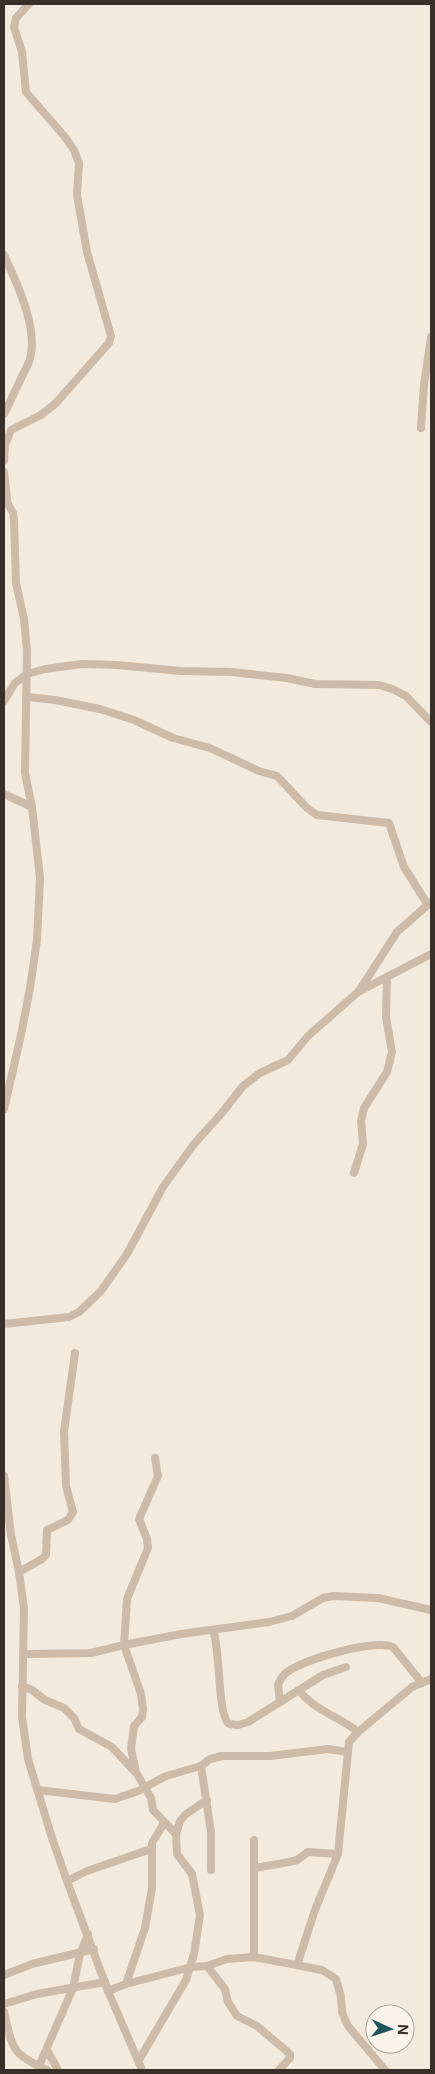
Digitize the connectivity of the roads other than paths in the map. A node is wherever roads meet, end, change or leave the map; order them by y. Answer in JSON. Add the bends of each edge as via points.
{"nodes":[{"id":1,"x":30,"y":4,"type":"edge"},
{"id":2,"x":4,"y":255,"type":"edge"},
{"id":3,"x":431,"y":337,"type":"edge"},
{"id":4,"x":4,"y":414,"type":"edge"},
{"id":5,"x":420,"y":428,"type":"dead end"},
{"id":6,"x":4,"y":461,"type":"edge"},
{"id":7,"x":4,"y":472,"type":"edge"},
{"id":8,"x":5,"y":497,"type":"edge"},
{"id":9,"x":27,"y":674,"type":"junction"},
{"id":10,"x":27,"y":698,"type":"junction"},
{"id":11,"x":4,"y":702,"type":"edge"},
{"id":12,"x":429,"y":720,"type":"edge"},
{"id":13,"x":431,"y":728,"type":"edge"},
{"id":14,"x":4,"y":794,"type":"edge"},
{"id":15,"x":32,"y":807,"type":"junction"},
{"id":16,"x":430,"y":904,"type":"edge"},
{"id":17,"x":431,"y":954,"type":"edge"},
{"id":18,"x":387,"y":977,"type":"junction"},
{"id":19,"x":358,"y":992,"type":"junction"},
{"id":20,"x":6,"y":1097,"type":"edge"},
{"id":21,"x":4,"y":1109,"type":"edge"},
{"id":22,"x":354,"y":1173,"type":"dead end"},
{"id":23,"x":4,"y":1324,"type":"edge"},
{"id":24,"x":75,"y":1353,"type":"dead end"},
{"id":25,"x":155,"y":1458,"type":"dead end"},
{"id":26,"x":4,"y":1476,"type":"edge"},
{"id":27,"x":5,"y":1485,"type":"edge"},
{"id":28,"x":19,"y":1572,"type":"junction"},
{"id":29,"x":431,"y":1610,"type":"edge"},
{"id":30,"x":213,"y":1630,"type":"junction"},
{"id":31,"x":124,"y":1645,"type":"junction"},
{"id":32,"x":24,"y":1654,"type":"junction"},
{"id":33,"x":346,"y":1667,"type":"dead end"},
{"id":34,"x":431,"y":1679,"type":"edge"},
{"id":35,"x":422,"y":1682,"type":"junction"},
{"id":36,"x":22,"y":1686,"type":"junction"},
{"id":37,"x":299,"y":1690,"type":"junction"},
{"id":38,"x":280,"y":1702,"type":"junction"},
{"id":39,"x":358,"y":1732,"type":"junction"},
{"id":40,"x":347,"y":1752,"type":"junction"},
{"id":41,"x":202,"y":1766,"type":"junction"},
{"id":42,"x":136,"y":1772,"type":"junction"},
{"id":43,"x":144,"y":1787,"type":"junction"},
{"id":44,"x":38,"y":1790,"type":"junction"},
{"id":45,"x":207,"y":1800,"type":"junction"},
{"id":46,"x":164,"y":1823,"type":"junction"},
{"id":47,"x":176,"y":1834,"type":"junction"},
{"id":48,"x":254,"y":1840,"type":"dead end"},
{"id":49,"x":151,"y":1849,"type":"junction"},
{"id":50,"x":338,"y":1854,"type":"junction"},
{"id":51,"x":255,"y":1868,"type":"junction"},
{"id":52,"x":211,"y":1870,"type":"dead end"},
{"id":53,"x":67,"y":1881,"type":"junction"},
{"id":54,"x":88,"y":1934,"type":"junction"},
{"id":55,"x":94,"y":1950,"type":"junction"},
{"id":56,"x":80,"y":1954,"type":"junction"},
{"id":57,"x":254,"y":1957,"type":"junction"},
{"id":58,"x":297,"y":1965,"type":"junction"},
{"id":59,"x":206,"y":1966,"type":"junction"},
{"id":60,"x":191,"y":1967,"type":"junction"},
{"id":61,"x":4,"y":1975,"type":"edge"},
{"id":62,"x":104,"y":1982,"type":"junction"},
{"id":63,"x":126,"y":1984,"type":"junction"},
{"id":64,"x":73,"y":1988,"type":"junction"},
{"id":65,"x":108,"y":1992,"type":"junction"},
{"id":66,"x":4,"y":2004,"type":"edge"},
{"id":67,"x":4,"y":2012,"type":"edge"},
{"id":68,"x":7,"y":2038,"type":"edge"},
{"id":69,"x":47,"y":2050,"type":"junction"},
{"id":70,"x":139,"y":2060,"type":"junction"},
{"id":71,"x":38,"y":2066,"type":"junction"},
{"id":72,"x":47,"y":2070,"type":"edge"},
{"id":73,"x":58,"y":2070,"type":"edge"},
{"id":74,"x":142,"y":2070,"type":"edge"},
{"id":75,"x":279,"y":2070,"type":"edge"},
{"id":76,"x":385,"y":2070,"type":"edge"}],
"edges":[{"from":1,"to":6,"type":"street","via":[[16,18],[14,28],[22,52],[26,92],[65,136],[79,163],[77,195],[87,252],[111,336],[55,404],[11,430],[5,445]]},
{"from":2,"to":4,"type":"street","via":[[24,305],[32,354]]},
{"from":3,"to":5,"type":"street"},
{"from":7,"to":8,"type":"street"},
{"from":8,"to":9,"type":"street","via":[[16,529],[16,583],[24,619]]},
{"from":9,"to":10,"type":"street"},
{"from":9,"to":11,"type":"street","via":[[15,683]]},
{"from":9,"to":12,"type":"street","via":[[82,664],[181,672],[232,672],[315,684],[380,686],[406,696]]},
{"from":10,"to":15,"type":"street","via":[[25,773]]},
{"from":10,"to":16,"type":"street","via":[[100,709],[173,738],[210,748],[277,776],[317,815],[388,823],[404,867]]},
{"from":12,"to":13,"type":"street"},
{"from":14,"to":15,"type":"street"},
{"from":15,"to":20,"type":"street","via":[[40,878],[37,940],[21,1035]]},
{"from":16,"to":19,"type":"street","via":[[397,932]]},
{"from":17,"to":18,"type":"street"},
{"from":18,"to":19,"type":"street"},
{"from":18,"to":22,"type":"street","via":[[386,1016],[392,1052],[387,1072],[364,1108],[361,1121],[363,1144]]},
{"from":19,"to":23,"type":"street","via":[[308,1036],[288,1060],[260,1073],[239,1091],[189,1151],[163,1187],[127,1254],[100,1291],[79,1312],[69,1317]]},
{"from":20,"to":21,"type":"street"},
{"from":24,"to":28,"type":"street","via":[[64,1432],[66,1486],[73,1512],[68,1520],[47,1530],[42,1559]]},
{"from":25,"to":31,"type":"street","via":[[158,1476],[139,1519],[148,1548],[128,1595]]},
{"from":26,"to":27,"type":"street"},
{"from":27,"to":28,"type":"street"},
{"from":28,"to":32,"type":"street","via":[[24,1609]]},
{"from":29,"to":30,"type":"street","via":[[378,1598],[334,1596],[323,1598],[280,1620]]},
{"from":30,"to":31,"type":"street"},
{"from":30,"to":38,"type":"street","via":[[218,1646],[226,1722],[238,1725],[248,1722]]},
{"from":31,"to":32,"type":"street","via":[[83,1654]]},
{"from":31,"to":42,"type":"street","via":[[143,1709],[132,1734]]},
{"from":32,"to":36,"type":"street"},
{"from":33,"to":37,"type":"street","via":[[323,1675]]},
{"from":34,"to":35,"type":"street"},
{"from":35,"to":38,"type":"street","via":[[393,1647],[354,1648],[326,1654],[288,1672],[278,1685]]},
{"from":35,"to":39,"type":"street"},
{"from":36,"to":42,"type":"street","via":[[64,1708],[80,1729],[112,1747]]},
{"from":36,"to":44,"type":"street","via":[[27,1751]]},
{"from":37,"to":38,"type":"street"},
{"from":37,"to":39,"type":"street","via":[[310,1703]]},
{"from":39,"to":40,"type":"street","via":[[349,1742]]},
{"from":40,"to":41,"type":"street","via":[[328,1749],[270,1756],[222,1756]]},
{"from":40,"to":50,"type":"street"},
{"from":41,"to":43,"type":"street","via":[[166,1776]]},
{"from":41,"to":45,"type":"street"},
{"from":42,"to":43,"type":"street"},
{"from":43,"to":44,"type":"street","via":[[112,1799]]},
{"from":43,"to":46,"type":"street","via":[[151,1798],[153,1810]]},
{"from":44,"to":53,"type":"street"},
{"from":45,"to":47,"type":"street","via":[[186,1814]]},
{"from":45,"to":52,"type":"street"},
{"from":46,"to":47,"type":"street"},
{"from":46,"to":49,"type":"street"},
{"from":47,"to":60,"type":"street","via":[[177,1854],[192,1874],[200,1915]]},
{"from":48,"to":51,"type":"street"},
{"from":49,"to":53,"type":"street"},
{"from":49,"to":63,"type":"street","via":[[152,1888],[145,1928]]},
{"from":50,"to":51,"type":"street","via":[[308,1852],[297,1860]]},
{"from":50,"to":58,"type":"street"},
{"from":51,"to":57,"type":"street"},
{"from":53,"to":54,"type":"street"},
{"from":54,"to":55,"type":"street"},
{"from":54,"to":56,"type":"street"},
{"from":55,"to":56,"type":"street"},
{"from":55,"to":62,"type":"street"},
{"from":56,"to":61,"type":"street","via":[[32,1964]]},
{"from":56,"to":64,"type":"street"},
{"from":57,"to":58,"type":"street"},
{"from":57,"to":59,"type":"street","via":[[227,1959]]},
{"from":58,"to":76,"type":"street","via":[[322,1970],[336,1979],[348,2026]]},
{"from":59,"to":60,"type":"street"},
{"from":59,"to":75,"type":"street","via":[[225,1989],[228,2002],[237,2016],[257,2026],[290,2054]]},
{"from":60,"to":63,"type":"street"},
{"from":60,"to":70,"type":"street"},
{"from":62,"to":64,"type":"street"},
{"from":62,"to":65,"type":"street"},
{"from":63,"to":65,"type":"street"},
{"from":64,"to":66,"type":"street"},
{"from":64,"to":69,"type":"street"},
{"from":65,"to":70,"type":"street"},
{"from":67,"to":68,"type":"street"},
{"from":68,"to":71,"type":"street","via":[[19,2055]]},
{"from":69,"to":71,"type":"street"},
{"from":69,"to":73,"type":"street"},
{"from":70,"to":74,"type":"street"},
{"from":71,"to":72,"type":"street"}]}
